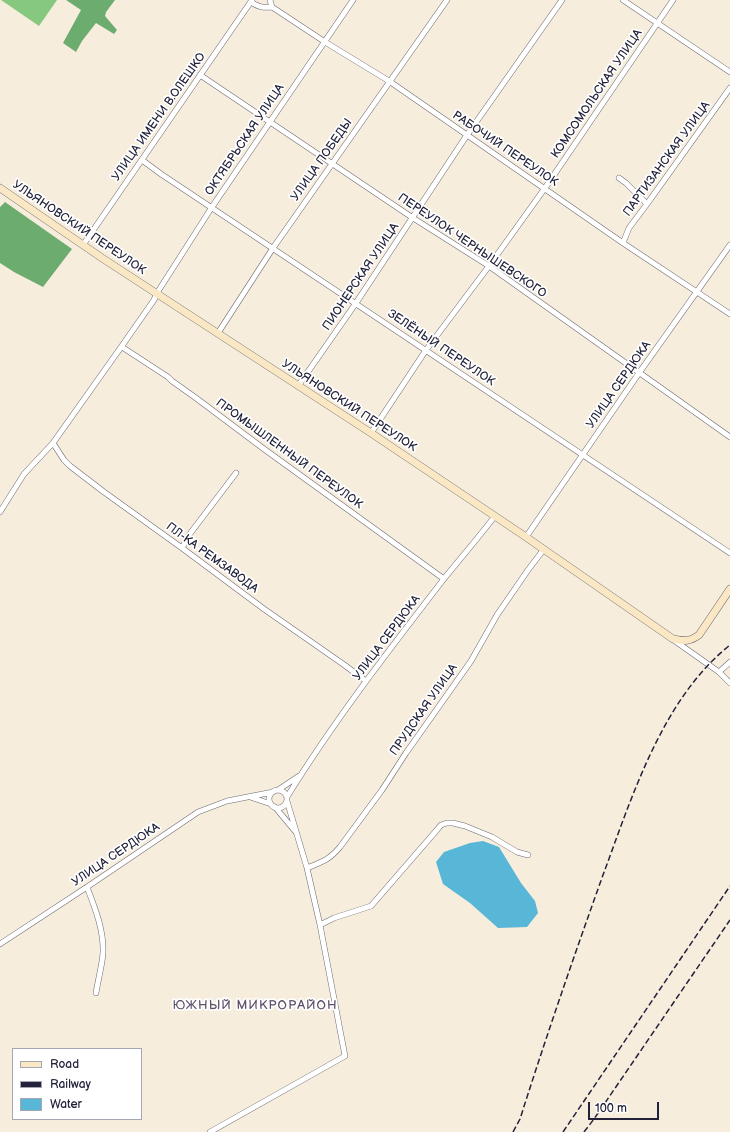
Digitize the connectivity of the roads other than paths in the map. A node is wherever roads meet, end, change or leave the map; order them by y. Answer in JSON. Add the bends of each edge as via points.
{"nodes":[{"id":1,"x":270,"y":0,"type":"edge"},
{"id":2,"x":353,"y":0,"type":"edge"},
{"id":3,"x":447,"y":0,"type":"edge"},
{"id":4,"x":562,"y":0,"type":"edge"},
{"id":5,"x":623,"y":0,"type":"edge"},
{"id":6,"x":672,"y":0,"type":"edge"},
{"id":7,"x":252,"y":1,"type":"edge"},
{"id":8,"x":272,"y":7,"type":"junction"},
{"id":9,"x":657,"y":23,"type":"junction"},
{"id":10,"x":325,"y":42,"type":"junction"},
{"id":11,"x":730,"y":72,"type":"edge"},
{"id":12,"x":200,"y":75,"type":"junction"},
{"id":13,"x":389,"y":82,"type":"junction"},
{"id":14,"x":730,"y":88,"type":"edge"},
{"id":15,"x":269,"y":122,"type":"junction"},
{"id":16,"x":467,"y":135,"type":"junction"},
{"id":17,"x":142,"y":160,"type":"junction"},
{"id":18,"x":331,"y":164,"type":"junction"},
{"id":19,"x":619,"y":178,"type":"dead end"},
{"id":20,"x":0,"y":188,"type":"edge"},
{"id":21,"x":545,"y":188,"type":"junction"},
{"id":22,"x":647,"y":204,"type":"junction"},
{"id":23,"x":212,"y":207,"type":"junction"},
{"id":24,"x":413,"y":218,"type":"junction"},
{"id":25,"x":623,"y":243,"type":"junction"},
{"id":26,"x":83,"y":245,"type":"junction"},
{"id":27,"x":730,"y":245,"type":"edge"},
{"id":28,"x":273,"y":248,"type":"junction"},
{"id":29,"x":489,"y":266,"type":"junction"},
{"id":30,"x":696,"y":292,"type":"junction"},
{"id":31,"x":157,"y":293,"type":"junction"},
{"id":32,"x":356,"y":303,"type":"junction"},
{"id":33,"x":730,"y":314,"type":"edge"},
{"id":34,"x":218,"y":333,"type":"junction"},
{"id":35,"x":122,"y":347,"type":"junction"},
{"id":36,"x":426,"y":350,"type":"junction"},
{"id":37,"x":639,"y":374,"type":"junction"},
{"id":38,"x":298,"y":386,"type":"junction"},
{"id":39,"x":371,"y":433,"type":"junction"},
{"id":40,"x":730,"y":437,"type":"edge"},
{"id":41,"x":53,"y":443,"type":"junction"},
{"id":42,"x":582,"y":455,"type":"junction"},
{"id":43,"x":236,"y":473,"type":"dead end"},
{"id":44,"x":0,"y":512,"type":"edge"},
{"id":45,"x":495,"y":516,"type":"junction"},
{"id":46,"x":526,"y":536,"type":"junction"},
{"id":47,"x":182,"y":548,"type":"junction"},
{"id":48,"x":544,"y":549,"type":"junction"},
{"id":49,"x":730,"y":553,"type":"edge"},
{"id":50,"x":444,"y":580,"type":"junction"},
{"id":51,"x":730,"y":589,"type":"edge"},
{"id":52,"x":673,"y":639,"type":"junction"},
{"id":53,"x":730,"y":662,"type":"edge"},
{"id":54,"x":719,"y":672,"type":"junction"},
{"id":55,"x":366,"y":682,"type":"junction"},
{"id":56,"x":730,"y":683,"type":"edge"},
{"id":57,"x":300,"y":775,"type":"junction"},
{"id":58,"x":276,"y":791,"type":"junction"},
{"id":59,"x":249,"y":796,"type":"junction"},
{"id":60,"x":287,"y":799,"type":"junction"},
{"id":61,"x":273,"y":806,"type":"junction"},
{"id":62,"x":297,"y":833,"type":"junction"},
{"id":63,"x":528,"y":854,"type":"dead end"},
{"id":64,"x":307,"y":868,"type":"junction"},
{"id":65,"x":87,"y":887,"type":"junction"},
{"id":66,"x":320,"y":925,"type":"junction"},
{"id":67,"x":0,"y":944,"type":"edge"},
{"id":68,"x":96,"y":993,"type":"dead end"},
{"id":69,"x":210,"y":1132,"type":"edge"}],
"edges":[{"from":1,"to":8,"type":"street"},
{"from":2,"to":10,"type":"street","name":"ОКТЯБРЬСКАЯ УЛИЦА"},
{"from":3,"to":13,"type":"street","name":"УЛИЦА ПОБЕДЫ"},
{"from":4,"to":16,"type":"street","name":"ПИОНЕРСКАЯ УЛИЦА"},
{"from":5,"to":9,"type":"street"},
{"from":6,"to":9,"type":"street","name":"КОМСОМОЛЬСКАЯ УЛИЦА"},
{"from":7,"to":8,"type":"street","via":[[264,8]]},
{"from":7,"to":12,"type":"street","name":"УЛИЦА ИМЕНИ В.ОЛЕШКО"},
{"from":8,"to":10,"type":"street","name":"РАБОЧИЙ ПЕРЕУЛОК"},
{"from":9,"to":11,"type":"street"},
{"from":9,"to":21,"type":"street","name":"КОМСОМОЛЬСКАЯ УЛИЦА"},
{"from":10,"to":13,"type":"street","name":"РАБОЧИЙ ПЕРЕУЛОК"},
{"from":10,"to":15,"type":"street","name":"ОКТЯБРЬСКАЯ УЛИЦА"},
{"from":12,"to":15,"type":"street","name":"ПЕРЕУЛОК ЧЕРНЫШЕВСКОГО"},
{"from":12,"to":17,"type":"street","name":"УЛИЦА ИМЕНИ В.ОЛЕШКО"},
{"from":13,"to":16,"type":"street","name":"РАБОЧИЙ ПЕРЕУЛОК"},
{"from":13,"to":18,"type":"street","name":"УЛИЦА ПОБЕДЫ"},
{"from":14,"to":22,"type":"street","name":"ПАРТИЗАНСКАЯ УЛИЦА"},
{"from":15,"to":18,"type":"street","name":"ПЕРЕУЛОК ЧЕРНЫШЕВСКОГО"},
{"from":15,"to":23,"type":"street","name":"ОКТЯБРЬСКАЯ УЛИЦА"},
{"from":16,"to":21,"type":"street","name":"РАБОЧИЙ ПЕРЕУЛОК"},
{"from":16,"to":24,"type":"street","name":"ПИОНЕРСКАЯ УЛИЦА"},
{"from":17,"to":23,"type":"street","name":"ЗЕЛЁНЫЙ ПЕРЕУЛОК"},
{"from":17,"to":26,"type":"street","name":"УЛИЦА ИМЕНИ В.ОЛЕШКО"},
{"from":18,"to":24,"type":"street","name":"ПЕРЕУЛОК ЧЕРНЫШЕВСКОГО"},
{"from":18,"to":28,"type":"street","name":"УЛИЦА ПОБЕДЫ"},
{"from":19,"to":22,"type":"street"},
{"from":20,"to":26,"type":"main road","name":"УЛЬЯНОВСКИЙ ПЕРЕУЛОК"},
{"from":21,"to":25,"type":"street","name":"РАБОЧИЙ ПЕРЕУЛОК"},
{"from":21,"to":29,"type":"street","name":"КОМСОМОЛЬСКАЯ УЛИЦА"},
{"from":22,"to":25,"type":"street","name":"ПАРТИЗАНСКАЯ УЛИЦА","via":[[629,228]]},
{"from":23,"to":28,"type":"street","name":"ЗЕЛЁНЫЙ ПЕРЕУЛОК"},
{"from":23,"to":31,"type":"street","name":"ОКТЯБРЬСКАЯ УЛИЦА"},
{"from":24,"to":29,"type":"street","name":"ПЕРЕУЛОК ЧЕРНЫШЕВСКОГО"},
{"from":24,"to":32,"type":"street","name":"ПИОНЕРСКАЯ УЛИЦА"},
{"from":25,"to":30,"type":"street","name":"РАБОЧИЙ ПЕРЕУЛОК"},
{"from":26,"to":31,"type":"main road","name":"УЛЬЯНОВСКИЙ ПЕРЕУЛОК"},
{"from":27,"to":30,"type":"street","name":"УЛИЦА СЕРДЮКА"},
{"from":28,"to":32,"type":"street","name":"ЗЕЛЁНЫЙ ПЕРЕУЛОК"},
{"from":28,"to":34,"type":"street","name":"УЛИЦА ПОБЕДЫ"},
{"from":29,"to":36,"type":"street","name":"КОМСОМОЛЬСКАЯ УЛИЦА"},
{"from":29,"to":37,"type":"street","name":"ПЕРЕУЛОК ЧЕРНЫШЕВСКОГО"},
{"from":30,"to":33,"type":"street","name":"РАБОЧИЙ ПЕРЕУЛОК"},
{"from":30,"to":37,"type":"street","name":"УЛИЦА СЕРДЮКА"},
{"from":31,"to":34,"type":"main road","name":"УЛЬЯНОВСКИЙ ПЕРЕУЛОК"},
{"from":31,"to":35,"type":"street","name":"ОКТЯБРЬСКАЯ УЛИЦА"},
{"from":32,"to":36,"type":"street","name":"ЗЕЛЁНЫЙ ПЕРЕУЛОК"},
{"from":32,"to":38,"type":"street","name":"ПИОНЕРСКАЯ УЛИЦА"},
{"from":34,"to":38,"type":"main road","name":"УЛЬЯНОВСКИЙ ПЕРЕУЛОК"},
{"from":35,"to":41,"type":"street","name":"ОКТЯБРЬСКАЯ УЛИЦА"},
{"from":35,"to":50,"type":"street","name":"ПРОМЫШЛЕННЫЙ ПЕРЕУЛОК","via":[[196,398]]},
{"from":36,"to":39,"type":"street","name":"КОМСОМОЛЬСКАЯ УЛИЦА"},
{"from":36,"to":42,"type":"street","name":"ЗЕЛЁНЫЙ ПЕРЕУЛОК"},
{"from":37,"to":40,"type":"street","name":"ПЕРЕУЛОК ЧЕРНЫШЕВСКОГО"},
{"from":37,"to":42,"type":"street","name":"УЛИЦА СЕРДЮКА"},
{"from":38,"to":39,"type":"main road","name":"УЛЬЯНОВСКИЙ ПЕРЕУЛОК"},
{"from":39,"to":45,"type":"main road","name":"УЛЬЯНОВСКИЙ ПЕРЕУЛОК"},
{"from":41,"to":44,"type":"street","name":"ОКТЯБРЬСКАЯ УЛИЦА","via":[[24,474]]},
{"from":41,"to":47,"type":"street","name":"ПЛ-КА РЕМЗАВОДА","via":[[70,466]]},
{"from":42,"to":46,"type":"street","name":"УЛИЦА СЕРДЮКА"},
{"from":42,"to":49,"type":"street","name":"ЗЕЛЁНЫЙ ПЕРЕУЛОК"},
{"from":43,"to":47,"type":"street"},
{"from":45,"to":46,"type":"main road","name":"УЛЬЯНОВСКИЙ ПЕРЕУЛОК"},
{"from":45,"to":50,"type":"street","name":"УЛИЦА СЕРДЮКА"},
{"from":46,"to":48,"type":"main road","name":"УЛЬЯНОВСКИЙ ПЕРЕУЛОК"},
{"from":47,"to":55,"type":"street","name":"ПЛ-КА РЕМЗАВОДА"},
{"from":48,"to":52,"type":"main road","name":"УЛЬЯНОВСКИЙ ПЕРЕУЛОК"},
{"from":48,"to":64,"type":"street","name":"ПРУДСКАЯ УЛИЦА","via":[[497,615],[471,661],[344,842],[325,861]]},
{"from":50,"to":55,"type":"street","name":"УЛИЦА СЕРДЮКА"},
{"from":51,"to":52,"type":"main road","name":"УЛЬЯНОВСКИЙ ПЕРЕУЛОК","via":[[699,635],[686,641]]},
{"from":52,"to":54,"type":"street"},
{"from":53,"to":54,"type":"street"},
{"from":54,"to":56,"type":"street"},
{"from":55,"to":57,"type":"street","name":"УЛИЦА СЕРДЮКА"},
{"from":57,"to":58,"type":"street"},
{"from":57,"to":60,"type":"street","name":"УЛИЦА СЕРДЮКА"},
{"from":58,"to":59,"type":"street","name":"УЛИЦА СЕРДЮКА"},
{"from":58,"to":60,"type":"street","via":[[284,792]]},
{"from":58,"to":61,"type":"street","via":[[270,799]]},
{"from":59,"to":61,"type":"street"},
{"from":59,"to":65,"type":"street","name":"УЛИЦА СЕРДЮКА","via":[[198,812]]},
{"from":60,"to":61,"type":"street","via":[[280,808]]},
{"from":60,"to":62,"type":"street"},
{"from":61,"to":62,"type":"street"},
{"from":62,"to":64,"type":"street"},
{"from":63,"to":66,"type":"street","via":[[517,852],[492,837],[465,826],[454,823],[441,825],[371,906]]},
{"from":64,"to":66,"type":"street"},
{"from":65,"to":67,"type":"street","name":"УЛИЦА СЕРДЮКА"},
{"from":65,"to":68,"type":"street","via":[[98,917],[103,953]]},
{"from":66,"to":69,"type":"street","via":[[345,1056]]}]}
